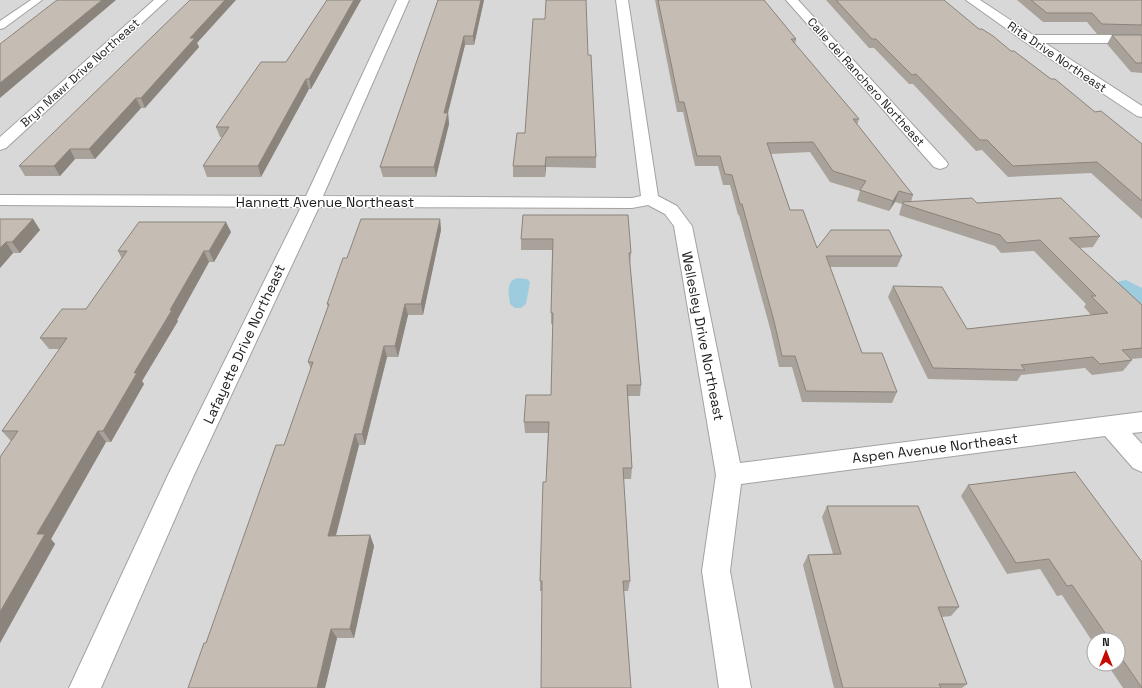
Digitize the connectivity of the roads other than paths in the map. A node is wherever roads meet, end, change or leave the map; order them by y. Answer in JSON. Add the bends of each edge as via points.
{"nodes":[{"id":1,"x":37,"y":0,"type":"edge"},
{"id":2,"x":161,"y":0,"type":"edge"},
{"id":3,"x":403,"y":0,"type":"edge"},
{"id":4,"x":622,"y":0,"type":"edge"},
{"id":5,"x":792,"y":0,"type":"edge"},
{"id":6,"x":972,"y":0,"type":"edge"},
{"id":7,"x":0,"y":26,"type":"edge"},
{"id":8,"x":1029,"y":39,"type":"junction"},
{"id":9,"x":1142,"y":39,"type":"edge"},
{"id":10,"x":1142,"y":114,"type":"edge"},
{"id":11,"x":0,"y":145,"type":"edge"},
{"id":12,"x":940,"y":164,"type":"dead end"},
{"id":13,"x":650,"y":199,"type":"junction"},
{"id":14,"x":0,"y":200,"type":"edge"},
{"id":15,"x":311,"y":203,"type":"junction"},
{"id":16,"x":1142,"y":422,"type":"edge"},
{"id":17,"x":1110,"y":426,"type":"junction"},
{"id":18,"x":1142,"y":461,"type":"edge"},
{"id":19,"x":729,"y":475,"type":"junction"},
{"id":20,"x":85,"y":688,"type":"edge"},
{"id":21,"x":735,"y":688,"type":"edge"}],
"edges":[{"from":1,"to":7,"type":"lane"},
{"from":2,"to":11,"type":"street","name":"Bryn Mawr Drive Northeast"},
{"from":3,"to":15,"type":"street","name":"Lafayette Drive Northeast"},
{"from":4,"to":13,"type":"street"},
{"from":5,"to":12,"type":"street","name":"Calle del Ranchero Northeast"},
{"from":6,"to":8,"type":"street","name":"Rita Drive Northeast"},
{"from":8,"to":9,"type":"street"},
{"from":8,"to":10,"type":"street","name":"Rita Drive Northeast"},
{"from":13,"to":15,"type":"street","name":"Hannett Avenue Northeast","via":[[632,203]]},
{"from":13,"to":19,"type":"street","name":"Wellesley Drive Northeast","via":[[672,210],[683,226]]},
{"from":14,"to":15,"type":"street","name":"Hannett Avenue Northeast"},
{"from":15,"to":20,"type":"street","name":"Lafayette Drive Northeast","via":[[181,476]]},
{"from":16,"to":17,"type":"street","name":"Aspen Avenue Northeast"},
{"from":17,"to":18,"type":"street"},
{"from":17,"to":19,"type":"street","name":"Aspen Avenue Northeast"},
{"from":19,"to":21,"type":"street","name":"Wellesley Drive Northeast","via":[[716,571]]}]}
